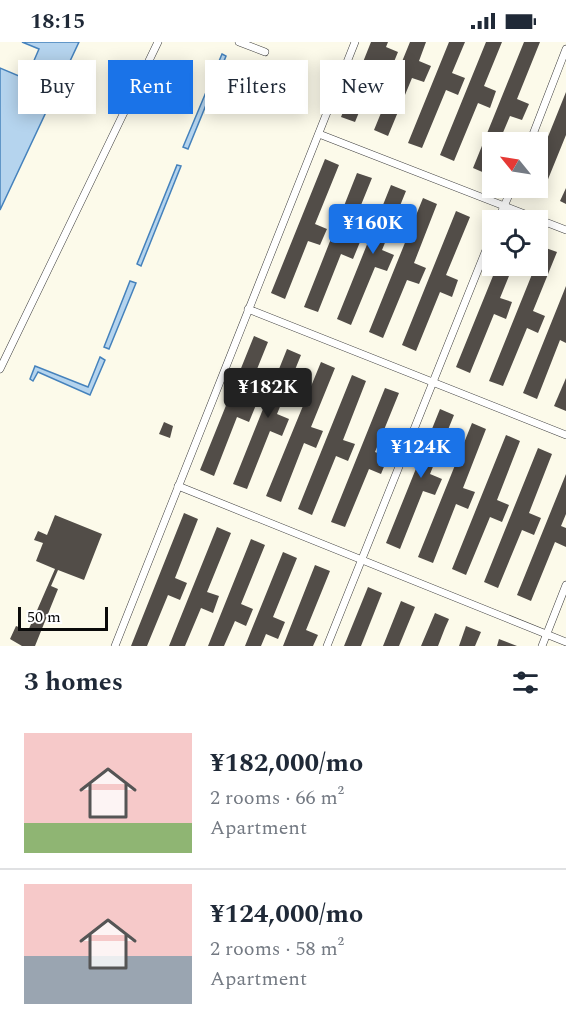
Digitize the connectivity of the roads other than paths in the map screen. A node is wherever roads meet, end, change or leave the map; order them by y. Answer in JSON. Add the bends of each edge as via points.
{"nodes":[{"id":1,"x":158,"y":42,"type":"edge"},
{"id":2,"x":239,"y":42,"type":"edge"},
{"id":3,"x":355,"y":42,"type":"edge"},
{"id":4,"x":566,"y":50,"type":"edge"},
{"id":5,"x":265,"y":52,"type":"dead end"},
{"id":6,"x":534,"y":132,"type":"edge"},
{"id":7,"x":319,"y":134,"type":"junction"},
{"id":8,"x":508,"y":198,"type":"edge"},
{"id":9,"x":504,"y":206,"type":"junction"},
{"id":10,"x":502,"y":210,"type":"edge"},
{"id":11,"x":566,"y":230,"type":"edge"},
{"id":12,"x":482,"y":260,"type":"edge"},
{"id":13,"x":248,"y":309,"type":"junction"},
{"id":14,"x":0,"y":369,"type":"edge"},
{"id":15,"x":434,"y":381,"type":"junction"},
{"id":16,"x":566,"y":435,"type":"edge"},
{"id":17,"x":178,"y":486,"type":"junction"},
{"id":18,"x":361,"y":560,"type":"junction"},
{"id":19,"x":566,"y":585,"type":"edge"},
{"id":20,"x":546,"y":634,"type":"junction"},
{"id":21,"x":566,"y":642,"type":"edge"},
{"id":22,"x":115,"y":646,"type":"edge"},
{"id":23,"x":327,"y":646,"type":"edge"},
{"id":24,"x":542,"y":646,"type":"edge"}],
"edges":[{"from":1,"to":14,"type":"lane"},
{"from":2,"to":5,"type":"lane"},
{"from":3,"to":7,"type":"lane"},
{"from":4,"to":6,"type":"lane"},
{"from":7,"to":9,"type":"lane"},
{"from":7,"to":13,"type":"lane"},
{"from":8,"to":9,"type":"lane"},
{"from":9,"to":10,"type":"lane"},
{"from":9,"to":11,"type":"lane"},
{"from":12,"to":15,"type":"lane"},
{"from":13,"to":15,"type":"lane"},
{"from":13,"to":17,"type":"lane"},
{"from":15,"to":16,"type":"lane"},
{"from":15,"to":18,"type":"lane"},
{"from":17,"to":18,"type":"lane"},
{"from":17,"to":22,"type":"lane"},
{"from":18,"to":20,"type":"lane"},
{"from":18,"to":23,"type":"lane"},
{"from":19,"to":20,"type":"lane"},
{"from":20,"to":21,"type":"lane"},
{"from":20,"to":24,"type":"lane"}]}
